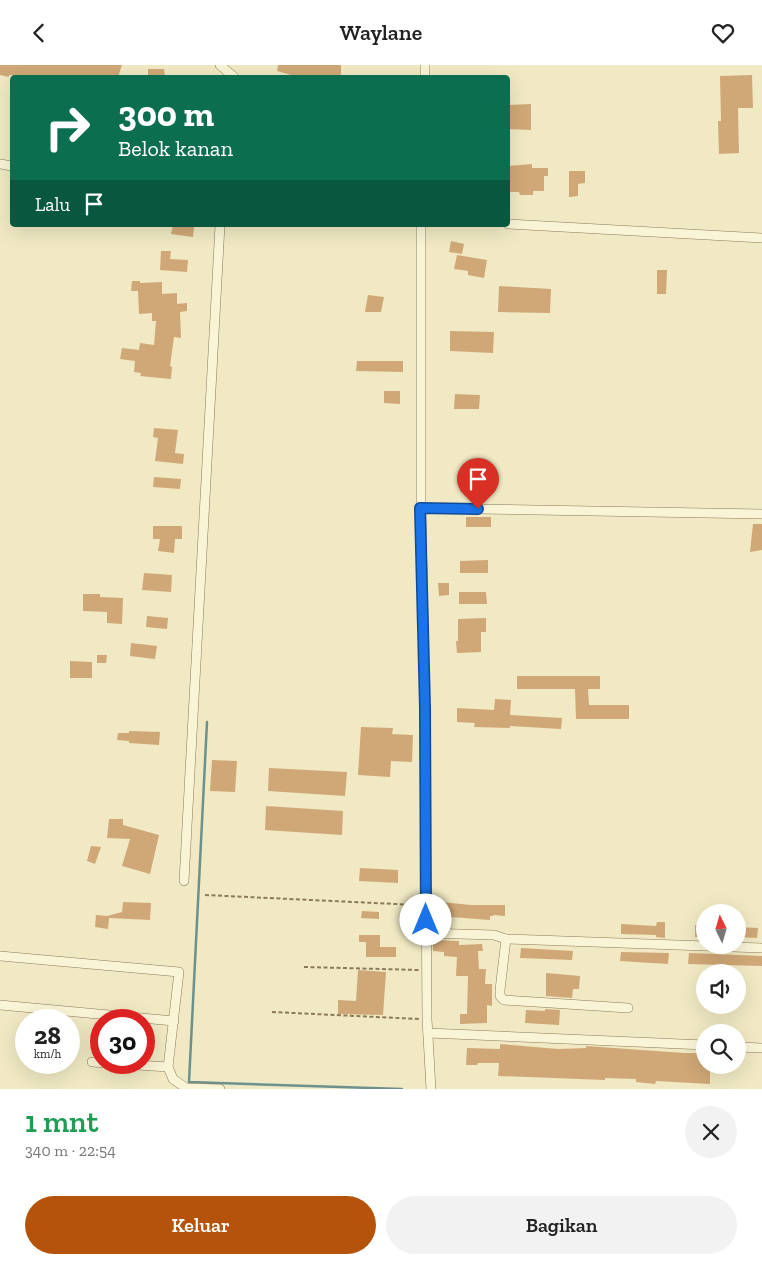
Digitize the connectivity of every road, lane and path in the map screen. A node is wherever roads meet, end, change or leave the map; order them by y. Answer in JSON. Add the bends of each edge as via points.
{"nodes":[{"id":1,"x":220,"y":65,"type":"edge"},
{"id":2,"x":232,"y":75,"type":"edge"},
{"id":3,"x":510,"y":224,"type":"edge"},
{"id":4,"x":220,"y":227,"type":"edge"},
{"id":5,"x":421,"y":227,"type":"edge"},
{"id":6,"x":762,"y":238,"type":"edge"},
{"id":7,"x":420,"y":508,"type":"junction"},
{"id":8,"x":762,"y":514,"type":"edge"},
{"id":9,"x":184,"y":881,"type":"dead end"},
{"id":10,"x":205,"y":895,"type":"dead end"},
{"id":11,"x":426,"y":906,"type":"junction"},
{"id":12,"x":426,"y":933,"type":"junction"},
{"id":13,"x":506,"y":939,"type":"junction"},
{"id":14,"x":762,"y":948,"type":"edge"},
{"id":15,"x":0,"y":956,"type":"edge"},
{"id":16,"x":304,"y":967,"type":"dead end"},
{"id":17,"x":426,"y":970,"type":"junction"},
{"id":18,"x":0,"y":1005,"type":"edge"},
{"id":19,"x":628,"y":1008,"type":"dead end"},
{"id":20,"x":272,"y":1012,"type":"dead end"},
{"id":21,"x":427,"y":1019,"type":"junction"},
{"id":22,"x":174,"y":1021,"type":"junction"},
{"id":23,"x":428,"y":1033,"type":"junction"},
{"id":24,"x":696,"y":1045,"type":"edge"},
{"id":25,"x":746,"y":1047,"type":"edge"},
{"id":26,"x":762,"y":1048,"type":"edge"},
{"id":27,"x":155,"y":1066,"type":"edge"},
{"id":28,"x":168,"y":1067,"type":"junction"},
{"id":29,"x":431,"y":1088,"type":"edge"},
{"id":30,"x":220,"y":1089,"type":"edge"}],
"edges":[{"from":1,"to":2,"type":"street"},
{"from":3,"to":6,"type":"street"},
{"from":4,"to":9,"type":"street"},
{"from":5,"to":7,"type":"street"},
{"from":7,"to":8,"type":"street"},
{"from":7,"to":11,"type":"street"},
{"from":10,"to":11,"type":"path"},
{"from":11,"to":12,"type":"street"},
{"from":12,"to":13,"type":"street","via":[[494,935]]},
{"from":12,"to":17,"type":"street"},
{"from":13,"to":14,"type":"street"},
{"from":13,"to":19,"type":"street","via":[[500,990],[504,1001]]},
{"from":15,"to":22,"type":"street","via":[[179,972]]},
{"from":16,"to":17,"type":"path"},
{"from":17,"to":21,"type":"street"},
{"from":18,"to":22,"type":"street"},
{"from":20,"to":21,"type":"path"},
{"from":21,"to":23,"type":"street"},
{"from":22,"to":28,"type":"street"},
{"from":23,"to":24,"type":"street"},
{"from":23,"to":29,"type":"street"},
{"from":25,"to":26,"type":"street"},
{"from":27,"to":28,"type":"street"},
{"from":28,"to":30,"type":"street","via":[[173,1079],[186,1088]]}]}
